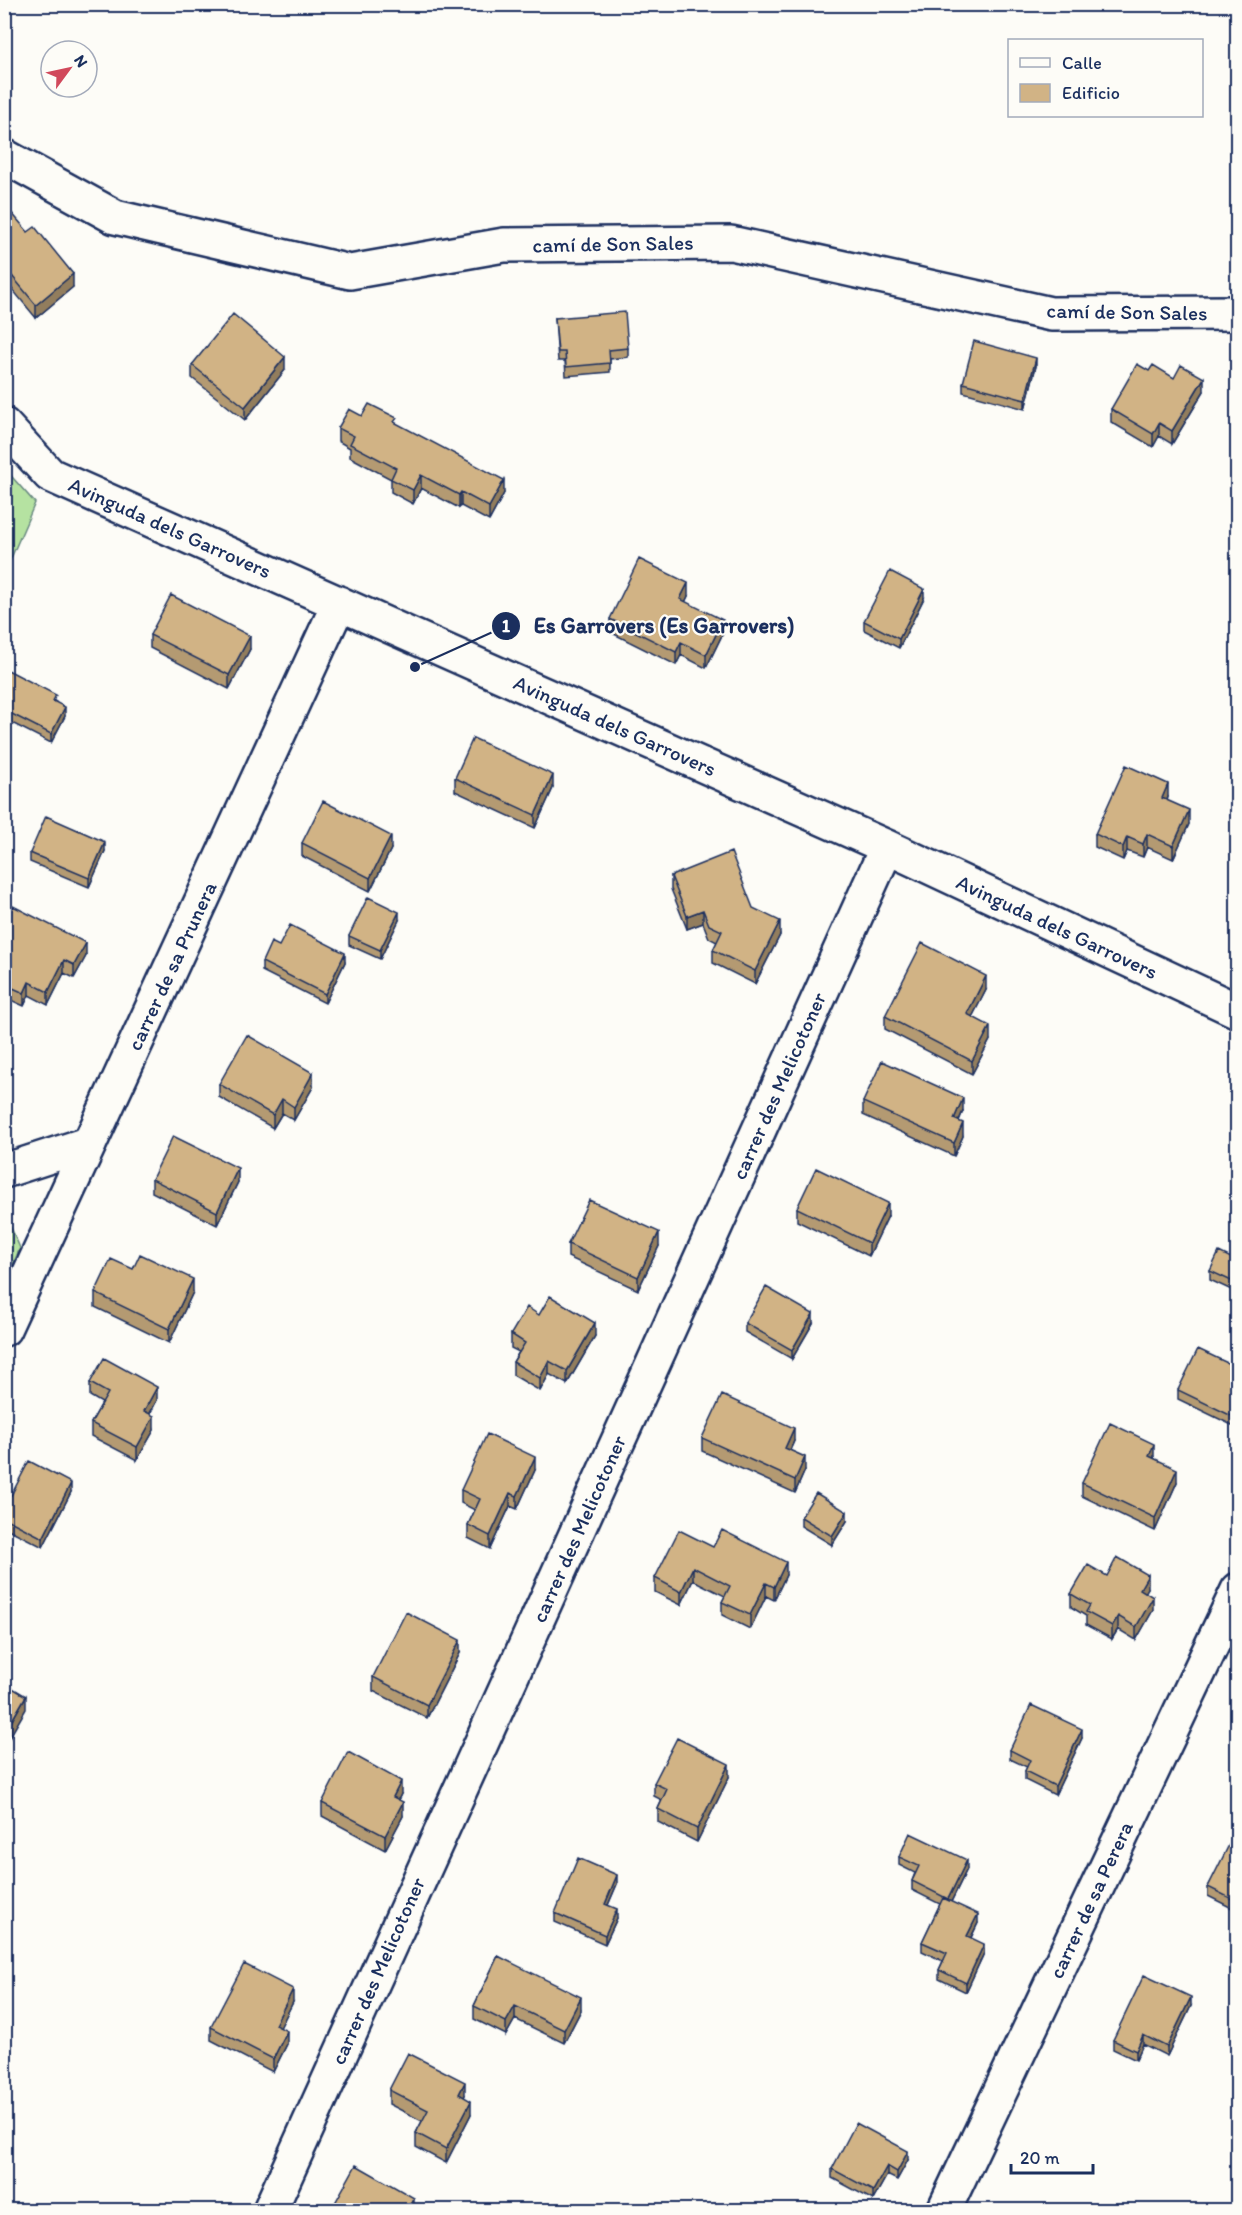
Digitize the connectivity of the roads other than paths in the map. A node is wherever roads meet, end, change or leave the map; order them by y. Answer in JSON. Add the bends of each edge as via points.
{"nodes":[{"id":1,"x":4,"y":156,"type":"edge"},
{"id":2,"x":1238,"y":313,"type":"edge"},
{"id":3,"x":4,"y":425,"type":"edge"},
{"id":4,"x":339,"y":603,"type":"junction"},
{"id":5,"x":887,"y":847,"type":"junction"},
{"id":6,"x":1238,"y":1011,"type":"edge"},
{"id":7,"x":90,"y":1143,"type":"junction"},
{"id":8,"x":4,"y":1171,"type":"edge"},
{"id":9,"x":4,"y":1329,"type":"edge"},
{"id":10,"x":1238,"y":1590,"type":"edge"},
{"id":11,"x":270,"y":2211,"type":"edge"},
{"id":12,"x":944,"y":2211,"type":"edge"}],
"edges":[{"from":1,"to":2,"type":"street","name":"camí de Son Sales","via":[[115,217],[350,272],[504,245],[731,243],[1051,314]]},
{"from":3,"to":4,"type":"street","name":"Avinguda dels Garrovers","via":[[50,475]]},
{"from":4,"to":5,"type":"street","name":"Avinguda dels Garrovers"},
{"from":4,"to":7,"type":"street","name":"carrer de sa Prunera"},
{"from":5,"to":6,"type":"street","name":"Avinguda dels Garrovers"},
{"from":5,"to":11,"type":"street","name":"carrer des Melicotoner"},
{"from":7,"to":8,"type":"street"},
{"from":7,"to":9,"type":"street","name":"carrer de sa Prunera"},
{"from":10,"to":12,"type":"street","name":"carrer de sa Perera"}]}
